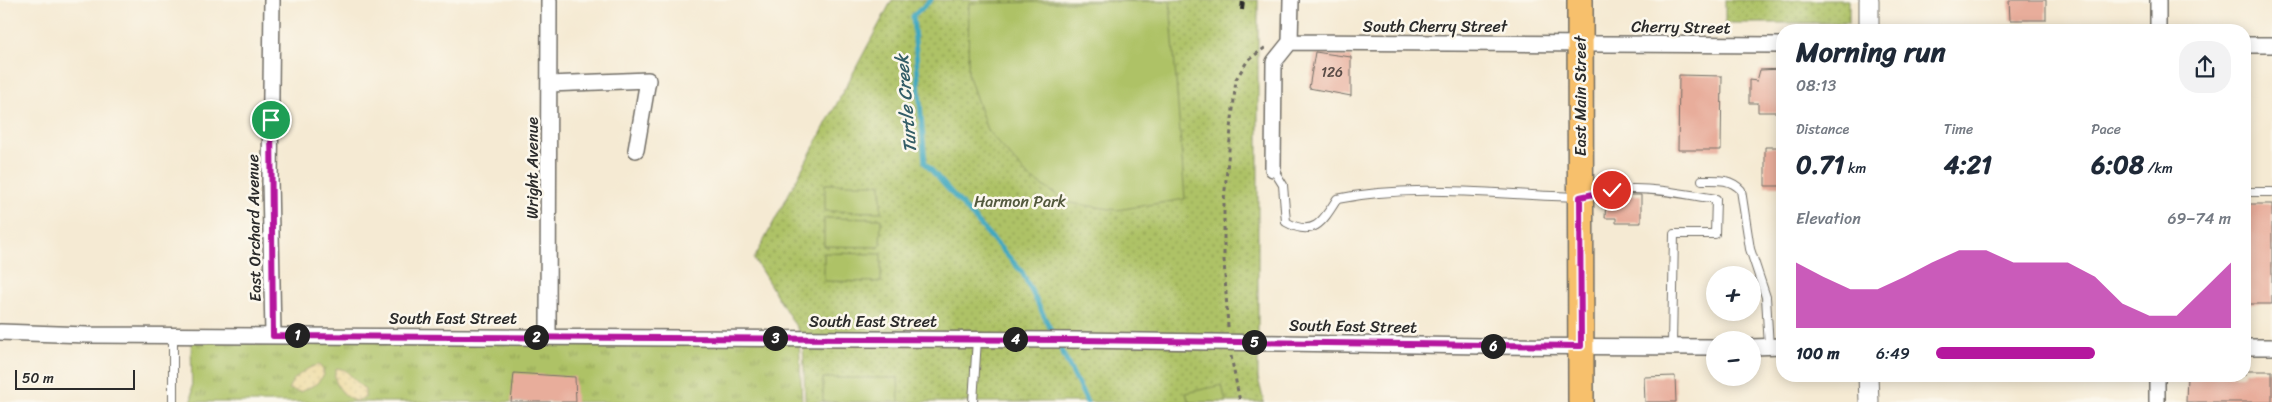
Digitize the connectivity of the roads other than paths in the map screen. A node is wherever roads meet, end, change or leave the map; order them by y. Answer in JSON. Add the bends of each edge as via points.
{"nodes":[{"id":1,"x":272,"y":0,"type":"edge"},
{"id":2,"x":549,"y":0,"type":"edge"},
{"id":3,"x":1291,"y":0,"type":"edge"},
{"id":4,"x":1580,"y":0,"type":"edge"},
{"id":5,"x":1869,"y":0,"type":"edge"},
{"id":6,"x":2158,"y":0,"type":"edge"},
{"id":7,"x":1869,"y":24,"type":"edge"},
{"id":8,"x":2158,"y":24,"type":"edge"},
{"id":9,"x":1290,"y":42,"type":"junction"},
{"id":10,"x":1580,"y":43,"type":"junction"},
{"id":11,"x":2251,"y":45,"type":"edge"},
{"id":12,"x":2272,"y":45,"type":"edge"},
{"id":13,"x":1776,"y":46,"type":"edge"},
{"id":14,"x":549,"y":84,"type":"junction"},
{"id":15,"x":636,"y":150,"type":"dead end"},
{"id":16,"x":1273,"y":169,"type":"joint"},
{"id":17,"x":1702,"y":180,"type":"dead end"},
{"id":18,"x":2251,"y":192,"type":"edge"},
{"id":19,"x":2272,"y":192,"type":"edge"},
{"id":20,"x":1580,"y":197,"type":"junction"},
{"id":21,"x":0,"y":332,"type":"edge"},
{"id":22,"x":173,"y":334,"type":"junction"},
{"id":23,"x":273,"y":336,"type":"junction"},
{"id":24,"x":548,"y":337,"type":"junction"},
{"id":25,"x":976,"y":339,"type":"junction"},
{"id":26,"x":1581,"y":346,"type":"junction"},
{"id":27,"x":1672,"y":346,"type":"junction"},
{"id":28,"x":1706,"y":346,"type":"edge"},
{"id":29,"x":1776,"y":346,"type":"edge"},
{"id":30,"x":1761,"y":347,"type":"edge"},
{"id":31,"x":2251,"y":347,"type":"edge"},
{"id":32,"x":2272,"y":347,"type":"edge"},
{"id":33,"x":1868,"y":382,"type":"edge"},
{"id":34,"x":2157,"y":382,"type":"edge"},
{"id":35,"x":173,"y":402,"type":"edge"},
{"id":36,"x":973,"y":402,"type":"edge"},
{"id":37,"x":1581,"y":402,"type":"edge"},
{"id":38,"x":1868,"y":402,"type":"edge"},
{"id":39,"x":2157,"y":402,"type":"edge"}],
"edges":[{"from":1,"to":23,"type":"street","name":"East Orchard Avenue","via":[[270,180]]},
{"from":2,"to":14,"type":"street","name":"Wright Avenue"},
{"from":3,"to":9,"type":"street"},
{"from":4,"to":10,"type":"main road","name":"East Main Street"},
{"from":5,"to":7,"type":"street"},
{"from":6,"to":8,"type":"street"},
{"from":9,"to":10,"type":"street","name":"South Cherry Street"},
{"from":9,"to":16,"type":"street","via":[[1274,62]]},
{"from":10,"to":13,"type":"street","name":"Cherry Street"},
{"from":10,"to":20,"type":"main road","name":"East Main Street"},
{"from":11,"to":12,"type":"street"},
{"from":14,"to":15,"type":"street","via":[[648,80]]},
{"from":14,"to":24,"type":"street","name":"Wright Avenue"},
{"from":16,"to":20,"type":"lane","via":[[1283,184],[1286,222],[1298,229],[1314,227],[1326,217],[1337,199],[1369,192],[1457,191]]},
{"from":17,"to":29,"type":"lane","via":[[1726,180],[1740,190],[1750,249],[1766,298]]},
{"from":18,"to":19,"type":"lane"},
{"from":20,"to":26,"type":"main road","name":"East Main Street"},
{"from":20,"to":27,"type":"lane","via":[[1629,189],[1716,199],[1715,234],[1674,234]]},
{"from":21,"to":22,"type":"street","name":"South East Street"},
{"from":22,"to":23,"type":"street","name":"South East Street"},
{"from":22,"to":35,"type":"lane"},
{"from":23,"to":24,"type":"street","name":"South East Street"},
{"from":24,"to":25,"type":"street","name":"South East Street"},
{"from":25,"to":26,"type":"street","name":"South East Street"},
{"from":25,"to":36,"type":"lane"},
{"from":26,"to":27,"type":"street","name":"South East Street"},
{"from":26,"to":37,"type":"main road","name":"East Main Street"},
{"from":27,"to":28,"type":"street","name":"South East Street"},
{"from":29,"to":30,"type":"street"},
{"from":31,"to":32,"type":"street"},
{"from":33,"to":38,"type":"street"},
{"from":34,"to":39,"type":"street"}]}
